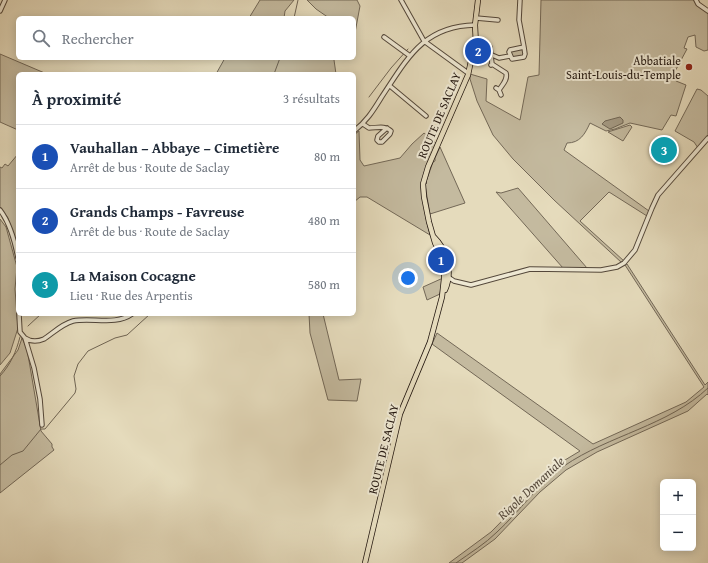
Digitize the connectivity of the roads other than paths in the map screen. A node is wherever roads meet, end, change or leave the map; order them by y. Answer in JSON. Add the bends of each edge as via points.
{"nodes":[{"id":1,"x":5,"y":0,"type":"edge"},
{"id":2,"x":401,"y":0,"type":"edge"},
{"id":3,"x":478,"y":0,"type":"edge"},
{"id":4,"x":520,"y":0,"type":"edge"},
{"id":5,"x":696,"y":0,"type":"edge"},
{"id":6,"x":0,"y":11,"type":"edge"},
{"id":7,"x":708,"y":11,"type":"edge"},
{"id":8,"x":476,"y":18,"type":"junction"},
{"id":9,"x":498,"y":20,"type":"dead end"},
{"id":10,"x":475,"y":25,"type":"junction"},
{"id":11,"x":384,"y":37,"type":"dead end"},
{"id":12,"x":424,"y":41,"type":"junction"},
{"id":13,"x":476,"y":45,"type":"junction"},
{"id":14,"x":524,"y":47,"type":"junction"},
{"id":15,"x":492,"y":55,"type":"junction"},
{"id":16,"x":410,"y":56,"type":"junction"},
{"id":17,"x":510,"y":56,"type":"junction"},
{"id":18,"x":468,"y":73,"type":"junction"},
{"id":19,"x":390,"y":86,"type":"junction"},
{"id":20,"x":502,"y":95,"type":"dead end"},
{"id":21,"x":426,"y":116,"type":"dead end"},
{"id":22,"x":363,"y":124,"type":"junction"},
{"id":23,"x":387,"y":128,"type":"dead end"},
{"id":24,"x":356,"y":129,"type":"edge"},
{"id":25,"x":708,"y":138,"type":"edge"},
{"id":26,"x":0,"y":210,"type":"edge"},
{"id":27,"x":434,"y":236,"type":"junction"},
{"id":28,"x":16,"y":251,"type":"edge"},
{"id":29,"x":444,"y":267,"type":"junction"},
{"id":30,"x":448,"y":277,"type":"junction"},
{"id":31,"x":454,"y":281,"type":"junction"},
{"id":32,"x":448,"y":282,"type":"junction"},
{"id":33,"x":442,"y":297,"type":"junction"},
{"id":34,"x":19,"y":316,"type":"edge"},
{"id":35,"x":128,"y":316,"type":"edge"},
{"id":36,"x":25,"y":338,"type":"junction"},
{"id":37,"x":42,"y":425,"type":"dead end"},
{"id":38,"x":365,"y":563,"type":"edge"}],
"edges":[{"from":1,"to":6,"type":"street"},
{"from":2,"to":12,"type":"street"},
{"from":3,"to":8,"type":"main road","name":"ROUTE DE SACLAY"},
{"from":4,"to":14,"type":"street"},
{"from":5,"to":7,"type":"street"},
{"from":8,"to":9,"type":"street"},
{"from":8,"to":10,"type":"main road","name":"ROUTE DE SACLAY"},
{"from":10,"to":12,"type":"street","via":[[444,31]]},
{"from":10,"to":13,"type":"main road","name":"ROUTE DE SACLAY"},
{"from":11,"to":16,"type":"street"},
{"from":12,"to":16,"type":"street"},
{"from":12,"to":18,"type":"street"},
{"from":13,"to":15,"type":"street","via":[[490,47]]},
{"from":13,"to":18,"type":"main road","name":"ROUTE DE SACLAY"},
{"from":14,"to":17,"type":"street","via":[[510,50]]},
{"from":14,"to":17,"type":"street","via":[[524,57],[512,59]]},
{"from":15,"to":17,"type":"street","via":[[499,58]]},
{"from":15,"to":20,"type":"street","via":[[491,65],[507,76],[497,89]]},
{"from":16,"to":19,"type":"street"},
{"from":18,"to":27,"type":"main road","name":"ROUTE DE SACLAY","via":[[424,178],[424,197]]},
{"from":19,"to":21,"type":"street"},
{"from":19,"to":22,"type":"street"},
{"from":22,"to":23,"type":"street","via":[[369,128]]},
{"from":22,"to":24,"type":"street"},
{"from":25,"to":31,"type":"street","via":[[658,195],[635,250],[617,267],[601,270],[530,269],[471,284]]},
{"from":26,"to":28,"type":"street"},
{"from":27,"to":29,"type":"main road","name":"ROUTE DE SACLAY"},
{"from":27,"to":30,"type":"main road","name":"ROUTE DE SACLAY","via":[[446,259]]},
{"from":29,"to":32,"type":"street","name":"ROUTE DE SACLAY"},
{"from":29,"to":33,"type":"main road","name":"ROUTE DE SACLAY"},
{"from":30,"to":31,"type":"street"},
{"from":30,"to":32,"type":"main road","name":"ROUTE DE SACLAY"},
{"from":31,"to":32,"type":"street"},
{"from":32,"to":33,"type":"main road","name":"ROUTE DE SACLAY"},
{"from":33,"to":38,"type":"main road","name":"ROUTE DE SACLAY","via":[[430,342],[398,422]]},
{"from":34,"to":36,"type":"street","via":[[19,329]]},
{"from":35,"to":36,"type":"street","via":[[119,320],[70,322],[39,341]]},
{"from":36,"to":37,"type":"street","via":[[34,368]]}]}
